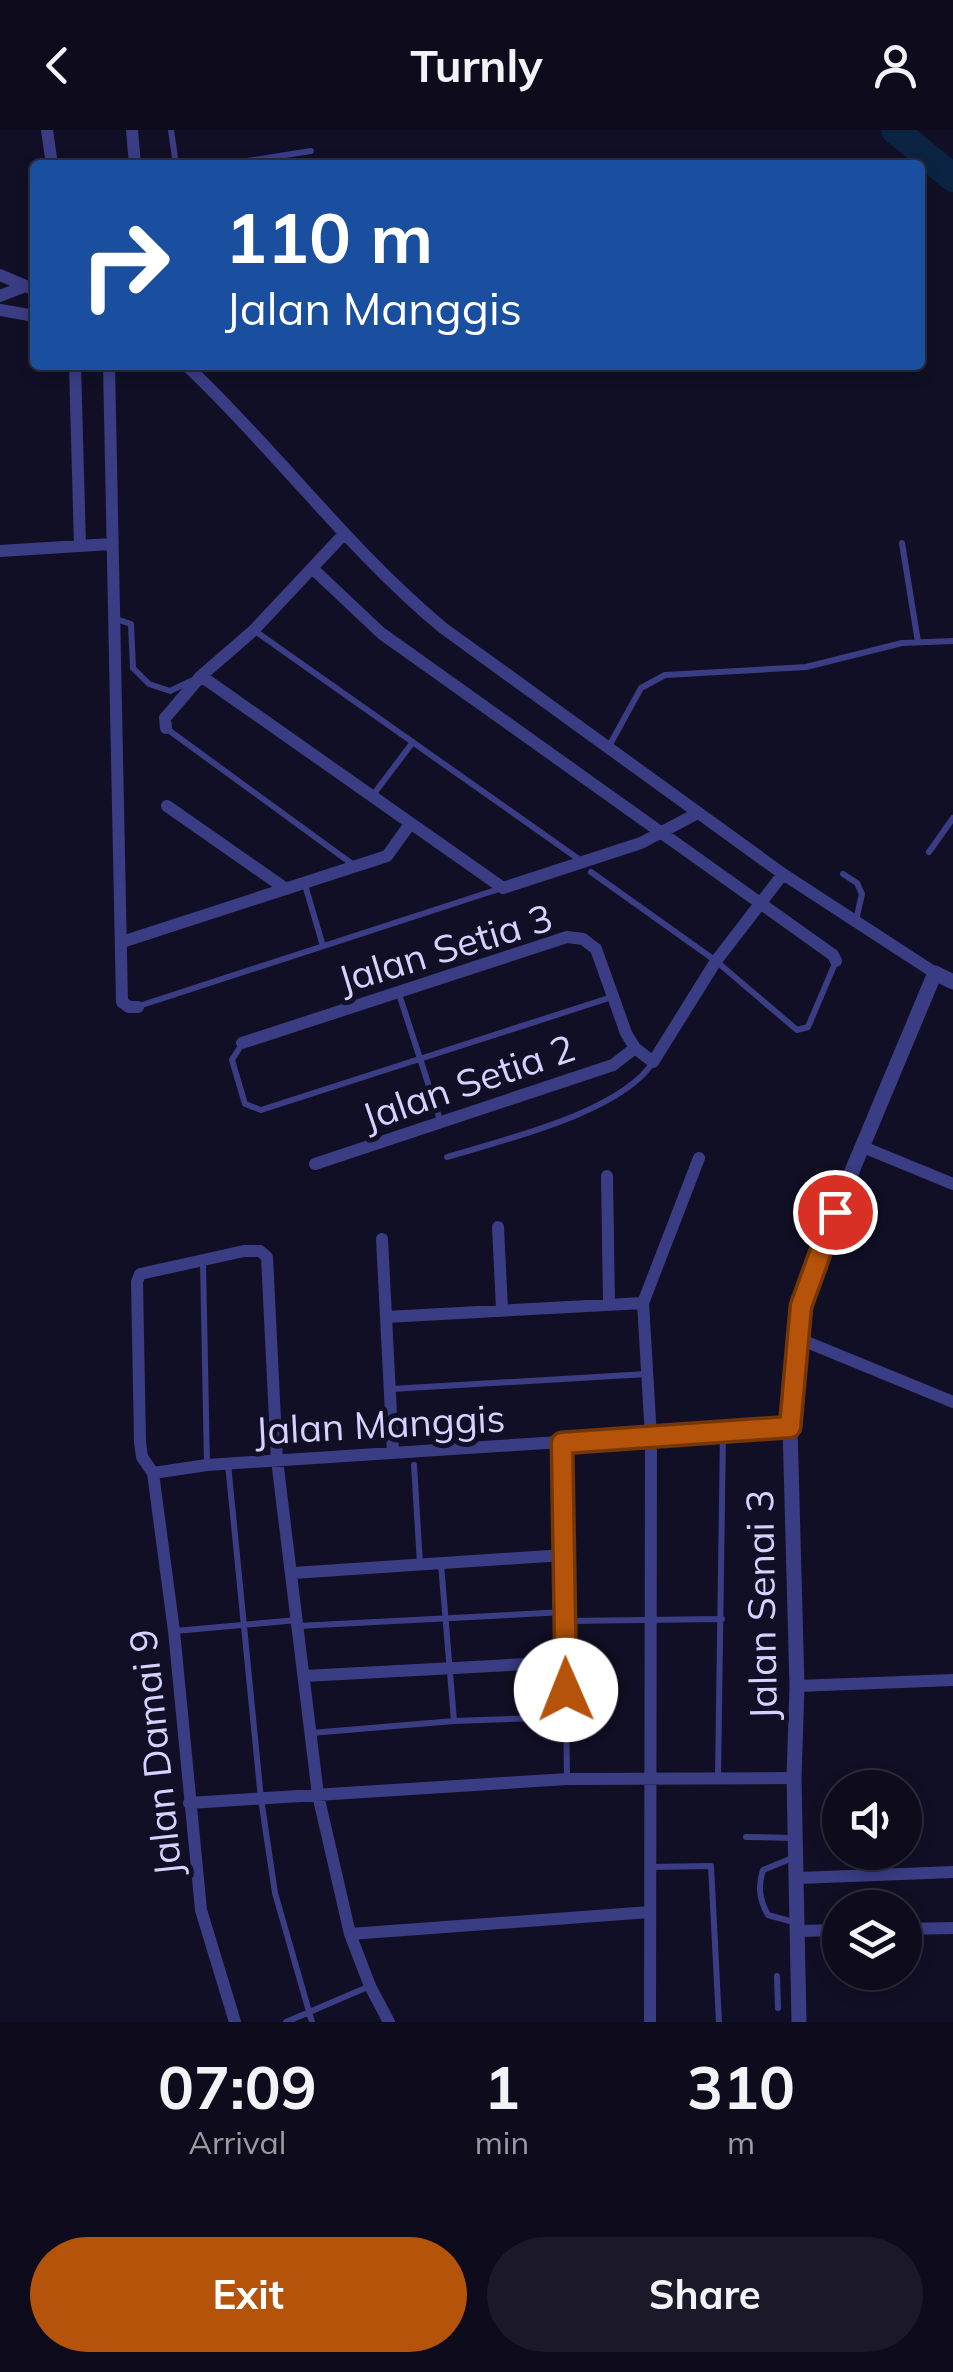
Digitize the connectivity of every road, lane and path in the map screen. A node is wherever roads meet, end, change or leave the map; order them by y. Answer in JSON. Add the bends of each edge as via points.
{"nodes":[{"id":1,"x":46,"y":130,"type":"edge"},
{"id":2,"x":132,"y":130,"type":"edge"},
{"id":3,"x":171,"y":130,"type":"edge"},
{"id":4,"x":311,"y":151,"type":"dead end"},
{"id":5,"x":51,"y":160,"type":"edge"},
{"id":6,"x":135,"y":160,"type":"edge"},
{"id":7,"x":175,"y":160,"type":"edge"},
{"id":8,"x":254,"y":160,"type":"edge"},
{"id":9,"x":0,"y":275,"type":"edge"},
{"id":10,"x":30,"y":288,"type":"edge"},
{"id":11,"x":0,"y":296,"type":"edge"},
{"id":12,"x":0,"y":310,"type":"edge"},
{"id":13,"x":30,"y":315,"type":"edge"},
{"id":14,"x":75,"y":370,"type":"edge"},
{"id":15,"x":109,"y":370,"type":"edge"},
{"id":16,"x":191,"y":370,"type":"edge"},
{"id":17,"x":343,"y":535,"type":"junction"},
{"id":18,"x":902,"y":543,"type":"dead end"},
{"id":19,"x":112,"y":544,"type":"junction"},
{"id":20,"x":80,"y":546,"type":"junction"},
{"id":21,"x":0,"y":551,"type":"edge"},
{"id":22,"x":312,"y":568,"type":"junction"},
{"id":23,"x":113,"y":618,"type":"junction"},
{"id":24,"x":254,"y":630,"type":"junction"},
{"id":25,"x":953,"y":641,"type":"edge"},
{"id":26,"x":918,"y":642,"type":"junction"},
{"id":27,"x":201,"y":676,"type":"junction"},
{"id":28,"x":166,"y":728,"type":"joint"},
{"id":29,"x":413,"y":742,"type":"junction"},
{"id":30,"x":607,"y":749,"type":"junction"},
{"id":31,"x":372,"y":796,"type":"junction"},
{"id":32,"x":167,"y":806,"type":"dead end"},
{"id":33,"x":696,"y":814,"type":"junction"},
{"id":34,"x":953,"y":818,"type":"edge"},
{"id":35,"x":410,"y":824,"type":"junction"},
{"id":36,"x":663,"y":832,"type":"junction"},
{"id":37,"x":929,"y":852,"type":"dead end"},
{"id":38,"x":356,"y":867,"type":"junction"},
{"id":39,"x":587,"y":867,"type":"junction"},
{"id":40,"x":783,"y":874,"type":"junction"},
{"id":41,"x":843,"y":874,"type":"dead end"},
{"id":42,"x":304,"y":884,"type":"junction"},
{"id":43,"x":503,"y":888,"type":"junction"},
{"id":44,"x":286,"y":889,"type":"junction"},
{"id":45,"x":762,"y":904,"type":"junction"},
{"id":46,"x":856,"y":921,"type":"junction"},
{"id":47,"x":122,"y":942,"type":"junction"},
{"id":48,"x":323,"y":946,"type":"junction"},
{"id":49,"x":836,"y":961,"type":"joint"},
{"id":50,"x":716,"y":962,"type":"junction"},
{"id":51,"x":935,"y":973,"type":"junction"},
{"id":52,"x":953,"y":982,"type":"edge"},
{"id":53,"x":398,"y":993,"type":"junction"},
{"id":54,"x":613,"y":997,"type":"junction"},
{"id":55,"x":138,"y":1007,"type":"joint"},
{"id":56,"x":242,"y":1043,"type":"joint"},
{"id":57,"x":634,"y":1048,"type":"junction"},
{"id":58,"x":420,"y":1060,"type":"junction"},
{"id":59,"x":653,"y":1062,"type":"junction"},
{"id":60,"x":441,"y":1122,"type":"junction"},
{"id":61,"x":863,"y":1146,"type":"junction"},
{"id":62,"x":447,"y":1157,"type":"dead end"},
{"id":63,"x":700,"y":1158,"type":"dead end"},
{"id":64,"x":315,"y":1164,"type":"dead end"},
{"id":65,"x":608,"y":1176,"type":"dead end"},
{"id":66,"x":953,"y":1184,"type":"edge"},
{"id":67,"x":498,"y":1227,"type":"dead end"},
{"id":68,"x":382,"y":1238,"type":"dead end"},
{"id":69,"x":203,"y":1262,"type":"junction"},
{"id":70,"x":643,"y":1303,"type":"junction"},
{"id":71,"x":609,"y":1304,"type":"junction"},
{"id":72,"x":502,"y":1310,"type":"junction"},
{"id":73,"x":386,"y":1317,"type":"junction"},
{"id":74,"x":797,"y":1338,"type":"junction"},
{"id":75,"x":647,"y":1374,"type":"junction"},
{"id":76,"x":390,"y":1389,"type":"junction"},
{"id":77,"x":953,"y":1402,"type":"edge"},
{"id":78,"x":790,"y":1427,"type":"junction"},
{"id":79,"x":723,"y":1432,"type":"junction"},
{"id":80,"x":651,"y":1437,"type":"junction"},
{"id":81,"x":562,"y":1443,"type":"junction"},
{"id":82,"x":393,"y":1453,"type":"junction"},
{"id":83,"x":277,"y":1460,"type":"junction"},
{"id":84,"x":228,"y":1464,"type":"junction"},
{"id":85,"x":207,"y":1465,"type":"junction"},
{"id":86,"x":414,"y":1465,"type":"dead end"},
{"id":87,"x":152,"y":1473,"type":"junction"},
{"id":88,"x":564,"y":1555,"type":"junction"},
{"id":89,"x":440,"y":1563,"type":"junction"},
{"id":90,"x":420,"y":1565,"type":"junction"},
{"id":91,"x":292,"y":1573,"type":"junction"},
{"id":92,"x":565,"y":1616,"type":"junction"},
{"id":93,"x":446,"y":1618,"type":"junction"},
{"id":94,"x":650,"y":1619,"type":"junction"},
{"id":95,"x":722,"y":1619,"type":"junction"},
{"id":96,"x":297,"y":1623,"type":"junction"},
{"id":97,"x":242,"y":1624,"type":"junction"},
{"id":98,"x":174,"y":1631,"type":"junction"},
{"id":99,"x":565,"y":1662,"type":"junction"},
{"id":100,"x":450,"y":1668,"type":"junction"},
{"id":101,"x":304,"y":1676,"type":"junction"},
{"id":102,"x":953,"y":1680,"type":"edge"},
{"id":103,"x":797,"y":1686,"type":"junction"},
{"id":104,"x":566,"y":1718,"type":"junction"},
{"id":105,"x":454,"y":1721,"type":"junction"},
{"id":106,"x":310,"y":1733,"type":"junction"},
{"id":107,"x":650,"y":1776,"type":"junction"},
{"id":108,"x":718,"y":1777,"type":"junction"},
{"id":109,"x":794,"y":1778,"type":"junction"},
{"id":110,"x":567,"y":1779,"type":"junction"},
{"id":111,"x":318,"y":1795,"type":"junction"},
{"id":112,"x":260,"y":1799,"type":"junction"},
{"id":113,"x":189,"y":1803,"type":"junction"},
{"id":114,"x":746,"y":1838,"type":"dead end"},
{"id":115,"x":796,"y":1838,"type":"junction"},
{"id":116,"x":796,"y":1856,"type":"junction"},
{"id":117,"x":650,"y":1867,"type":"junction"},
{"id":118,"x":953,"y":1872,"type":"edge"},
{"id":119,"x":798,"y":1878,"type":"junction"},
{"id":120,"x":650,"y":1912,"type":"junction"},
{"id":121,"x":797,"y":1927,"type":"junction"},
{"id":122,"x":953,"y":1928,"type":"edge"},
{"id":123,"x":822,"y":1929,"type":"edge"},
{"id":124,"x":922,"y":1929,"type":"edge"},
{"id":125,"x":350,"y":1934,"type":"junction"},
{"id":126,"x":777,"y":1976,"type":"dead end"},
{"id":127,"x":777,"y":1985,"type":"junction"},
{"id":128,"x":798,"y":1985,"type":"junction"},
{"id":129,"x":370,"y":1986,"type":"junction"},
{"id":130,"x":778,"y":2008,"type":"dead end"},
{"id":131,"x":307,"y":2013,"type":"junction"},
{"id":132,"x":235,"y":2022,"type":"edge"},
{"id":133,"x":286,"y":2022,"type":"edge"},
{"id":134,"x":312,"y":2022,"type":"edge"},
{"id":135,"x":389,"y":2022,"type":"edge"},
{"id":136,"x":650,"y":2022,"type":"edge"},
{"id":137,"x":719,"y":2022,"type":"edge"},
{"id":138,"x":799,"y":2022,"type":"edge"}],
"edges":[{"from":1,"to":5,"type":"street"},
{"from":2,"to":6,"type":"street"},
{"from":3,"to":7,"type":"lane"},
{"from":4,"to":8,"type":"lane"},
{"from":9,"to":10,"type":"street"},
{"from":10,"to":11,"type":"street"},
{"from":12,"to":13,"type":"street"},
{"from":14,"to":20,"type":"street"},
{"from":15,"to":19,"type":"street"},
{"from":16,"to":17,"type":"street"},
{"from":17,"to":22,"type":"street"},
{"from":17,"to":30,"type":"street","via":[[443,628]]},
{"from":18,"to":26,"type":"lane"},
{"from":19,"to":20,"type":"street"},
{"from":19,"to":23,"type":"street"},
{"from":20,"to":21,"type":"street"},
{"from":22,"to":24,"type":"street"},
{"from":22,"to":36,"type":"street","via":[[382,633]]},
{"from":23,"to":27,"type":"lane","via":[[131,624],[133,668],[150,684],[170,691]]},
{"from":23,"to":47,"type":"street"},
{"from":24,"to":27,"type":"street"},
{"from":24,"to":29,"type":"lane"},
{"from":25,"to":26,"type":"lane"},
{"from":26,"to":30,"type":"lane","via":[[806,666],[665,676],[642,688]]},
{"from":27,"to":28,"type":"street","via":[[164,718]]},
{"from":27,"to":31,"type":"street"},
{"from":28,"to":38,"type":"lane"},
{"from":29,"to":31,"type":"lane"},
{"from":29,"to":39,"type":"lane"},
{"from":30,"to":33,"type":"street"},
{"from":31,"to":35,"type":"street"},
{"from":32,"to":44,"type":"street"},
{"from":33,"to":36,"type":"street"},
{"from":33,"to":40,"type":"street"},
{"from":34,"to":37,"type":"lane"},
{"from":35,"to":38,"type":"street","via":[[387,856]]},
{"from":35,"to":43,"type":"street"},
{"from":36,"to":39,"type":"street"},
{"from":36,"to":45,"type":"street"},
{"from":38,"to":42,"type":"street"},
{"from":39,"to":43,"type":"street"},
{"from":39,"to":50,"type":"lane"},
{"from":40,"to":45,"type":"street"},
{"from":40,"to":46,"type":"street"},
{"from":41,"to":46,"type":"lane","via":[[862,894]]},
{"from":42,"to":44,"type":"street"},
{"from":42,"to":48,"type":"lane"},
{"from":43,"to":48,"type":"lane"},
{"from":44,"to":47,"type":"street"},
{"from":45,"to":49,"type":"street"},
{"from":45,"to":50,"type":"street"},
{"from":46,"to":51,"type":"street"},
{"from":47,"to":55,"type":"street","via":[[122,1002]]},
{"from":48,"to":55,"type":"lane"},
{"from":49,"to":50,"type":"lane","via":[[803,1030]]},
{"from":50,"to":59,"type":"street"},
{"from":51,"to":52,"type":"street"},
{"from":51,"to":61,"type":"street","name":"Jalan Senai 3"},
{"from":53,"to":54,"type":"street","name":"Jalan Setia 3","via":[[567,937],[596,949]]},
{"from":53,"to":56,"type":"street","name":"Jalan Setia 3"},
{"from":53,"to":58,"type":"lane"},
{"from":54,"to":57,"type":"street","name":"Jalan Setia 3"},
{"from":54,"to":58,"type":"lane"},
{"from":56,"to":58,"type":"lane","via":[[232,1060],[245,1104],[256,1110]]},
{"from":57,"to":59,"type":"street"},
{"from":57,"to":60,"type":"street","name":"Jalan Setia 2","via":[[613,1065]]},
{"from":58,"to":60,"type":"lane"},
{"from":59,"to":62,"type":"lane","via":[[644,1076],[586,1111]]},
{"from":60,"to":64,"type":"street","name":"Jalan Setia 2"},
{"from":61,"to":66,"type":"street"},
{"from":61,"to":74,"type":"street","name":"Jalan Senai 3","via":[[816,1260]]},
{"from":63,"to":70,"type":"street"},
{"from":65,"to":71,"type":"street"},
{"from":67,"to":72,"type":"street"},
{"from":68,"to":73,"type":"street"},
{"from":69,"to":83,"type":"street","via":[[244,1251],[267,1258]]},
{"from":69,"to":85,"type":"lane"},
{"from":69,"to":87,"type":"street","name":"Jalan Damai 9","via":[[140,1274],[137,1282],[140,1442]]},
{"from":70,"to":71,"type":"street"},
{"from":70,"to":75,"type":"street"},
{"from":71,"to":72,"type":"street"},
{"from":72,"to":73,"type":"street"},
{"from":73,"to":76,"type":"street"},
{"from":74,"to":77,"type":"street"},
{"from":74,"to":78,"type":"street","name":"Jalan Senai 3"},
{"from":75,"to":76,"type":"lane"},
{"from":75,"to":80,"type":"street"},
{"from":76,"to":82,"type":"street"},
{"from":78,"to":79,"type":"street","name":"Jalan Manggis"},
{"from":78,"to":103,"type":"street","name":"Jalan Senai 3"},
{"from":79,"to":80,"type":"street","name":"Jalan Manggis"},
{"from":79,"to":95,"type":"lane"},
{"from":80,"to":81,"type":"street","name":"Jalan Manggis"},
{"from":80,"to":94,"type":"street"},
{"from":81,"to":82,"type":"street","name":"Jalan Manggis"},
{"from":81,"to":88,"type":"lane"},
{"from":82,"to":83,"type":"street","name":"Jalan Manggis"},
{"from":83,"to":84,"type":"street","name":"Jalan Manggis"},
{"from":83,"to":91,"type":"street"},
{"from":84,"to":85,"type":"street","name":"Jalan Manggis"},
{"from":84,"to":97,"type":"lane"},
{"from":85,"to":87,"type":"street","name":"Jalan Manggis"},
{"from":86,"to":90,"type":"lane"},
{"from":87,"to":98,"type":"street","name":"Jalan Damai 9"},
{"from":88,"to":89,"type":"street"},
{"from":88,"to":92,"type":"lane"},
{"from":89,"to":90,"type":"street"},
{"from":89,"to":93,"type":"lane"},
{"from":90,"to":91,"type":"street"},
{"from":91,"to":96,"type":"street"},
{"from":92,"to":93,"type":"lane"},
{"from":92,"to":94,"type":"lane"},
{"from":92,"to":99,"type":"lane"},
{"from":93,"to":96,"type":"lane"},
{"from":93,"to":100,"type":"lane"},
{"from":94,"to":95,"type":"lane"},
{"from":94,"to":107,"type":"street"},
{"from":95,"to":108,"type":"lane"},
{"from":96,"to":97,"type":"lane"},
{"from":96,"to":101,"type":"street"},
{"from":97,"to":98,"type":"lane"},
{"from":97,"to":112,"type":"lane"},
{"from":98,"to":113,"type":"street","name":"Jalan Damai 9"},
{"from":99,"to":100,"type":"street"},
{"from":99,"to":104,"type":"lane"},
{"from":100,"to":101,"type":"street"},
{"from":100,"to":105,"type":"lane"},
{"from":101,"to":106,"type":"street"},
{"from":102,"to":103,"type":"street"},
{"from":103,"to":109,"type":"street","name":"Jalan Senai 3"},
{"from":104,"to":105,"type":"lane"},
{"from":104,"to":110,"type":"lane"},
{"from":105,"to":106,"type":"lane"},
{"from":106,"to":111,"type":"street"},
{"from":107,"to":108,"type":"street"},
{"from":107,"to":110,"type":"street"},
{"from":107,"to":117,"type":"street"},
{"from":108,"to":109,"type":"street"},
{"from":109,"to":115,"type":"street","name":"Jalan Senai 3"},
{"from":110,"to":111,"type":"street"},
{"from":111,"to":112,"type":"street"},
{"from":111,"to":125,"type":"street"},
{"from":112,"to":113,"type":"street"},
{"from":112,"to":131,"type":"lane","via":[[275,1893]]},
{"from":113,"to":132,"type":"street","name":"Jalan Damai 9","via":[[201,1910]]},
{"from":114,"to":115,"type":"lane"},
{"from":115,"to":116,"type":"street","name":"Jalan Senai 3"},
{"from":116,"to":119,"type":"street","name":"Jalan Senai 3"},
{"from":116,"to":121,"type":"lane","via":[[763,1870],[759,1884],[768,1914]]},
{"from":117,"to":120,"type":"street"},
{"from":117,"to":137,"type":"lane","via":[[711,1866]]},
{"from":118,"to":119,"type":"street"},
{"from":119,"to":121,"type":"street","name":"Jalan Senai 3"},
{"from":120,"to":125,"type":"street"},
{"from":120,"to":136,"type":"street"},
{"from":121,"to":123,"type":"street"},
{"from":121,"to":128,"type":"street","name":"Jalan Senai 3"},
{"from":122,"to":124,"type":"street"},
{"from":125,"to":129,"type":"street"},
{"from":126,"to":127,"type":"lane"},
{"from":127,"to":128,"type":"lane"},
{"from":127,"to":130,"type":"lane"},
{"from":128,"to":138,"type":"street","name":"Jalan Senai 3"},
{"from":129,"to":131,"type":"lane"},
{"from":129,"to":135,"type":"street"},
{"from":131,"to":133,"type":"lane"},
{"from":131,"to":134,"type":"lane"}]}
